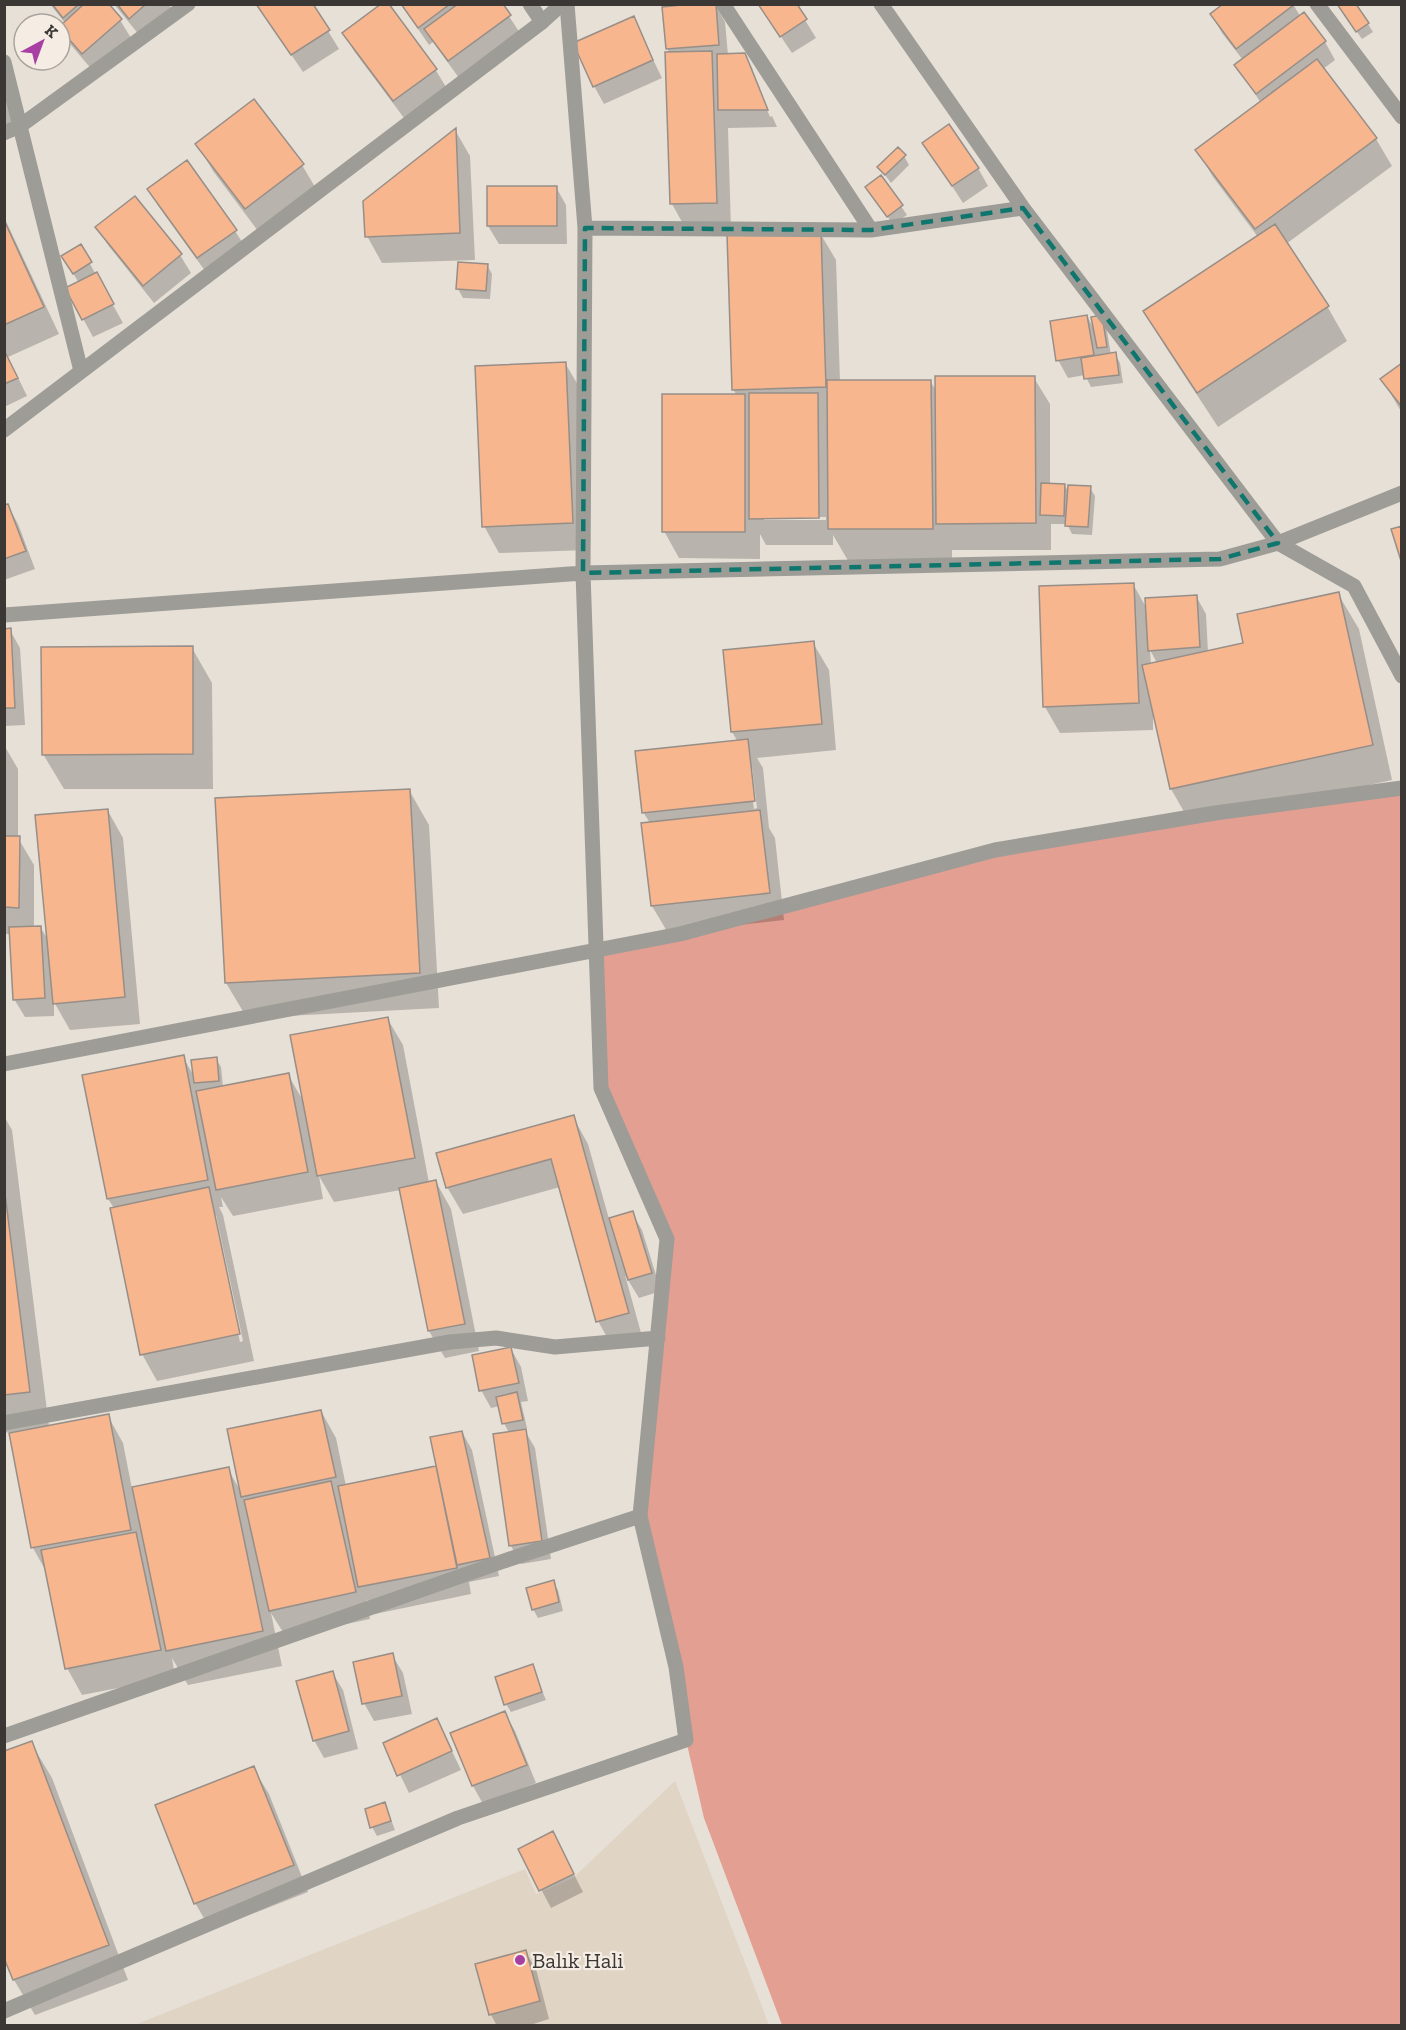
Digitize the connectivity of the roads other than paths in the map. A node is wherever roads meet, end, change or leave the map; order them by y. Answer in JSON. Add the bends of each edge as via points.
{"nodes":[{"id":1,"x":188,"y":4,"type":"edge"},
{"id":2,"x":530,"y":4,"type":"edge"},
{"id":3,"x":562,"y":4,"type":"edge"},
{"id":4,"x":567,"y":4,"type":"edge"},
{"id":5,"x":723,"y":4,"type":"edge"},
{"id":6,"x":881,"y":4,"type":"edge"},
{"id":7,"x":1317,"y":4,"type":"edge"},
{"id":8,"x":542,"y":22,"type":"junction"},
{"id":9,"x":4,"y":62,"type":"edge"},
{"id":10,"x":1401,"y":117,"type":"edge"},
{"id":11,"x":20,"y":126,"type":"junction"},
{"id":12,"x":4,"y":133,"type":"edge"},
{"id":13,"x":1023,"y":208,"type":"junction"},
{"id":14,"x":585,"y":228,"type":"junction"},
{"id":15,"x":871,"y":230,"type":"junction"},
{"id":16,"x":81,"y":371,"type":"junction"},
{"id":17,"x":4,"y":430,"type":"edge"},
{"id":18,"x":1401,"y":493,"type":"edge"},
{"id":19,"x":1278,"y":543,"type":"junction"},
{"id":20,"x":583,"y":573,"type":"junction"},
{"id":21,"x":4,"y":615,"type":"edge"},
{"id":22,"x":1401,"y":676,"type":"edge"},
{"id":23,"x":1401,"y":788,"type":"edge"},
{"id":24,"x":596,"y":951,"type":"junction"},
{"id":25,"x":4,"y":1064,"type":"edge"},
{"id":26,"x":658,"y":1338,"type":"junction"},
{"id":27,"x":4,"y":1423,"type":"edge"},
{"id":28,"x":640,"y":1516,"type":"junction"},
{"id":29,"x":4,"y":1736,"type":"edge"},
{"id":30,"x":4,"y":2011,"type":"edge"}],
"edges":[{"from":1,"to":11,"type":"street"},
{"from":2,"to":8,"type":"street"},
{"from":3,"to":8,"type":"street"},
{"from":4,"to":14,"type":"street"},
{"from":5,"to":15,"type":"street"},
{"from":6,"to":13,"type":"street"},
{"from":7,"to":10,"type":"street"},
{"from":8,"to":16,"type":"street"},
{"from":9,"to":11,"type":"street"},
{"from":11,"to":12,"type":"street"},
{"from":11,"to":16,"type":"street"},
{"from":13,"to":15,"type":"street"},
{"from":13,"to":19,"type":"street"},
{"from":14,"to":15,"type":"street"},
{"from":14,"to":20,"type":"street"},
{"from":16,"to":17,"type":"street"},
{"from":18,"to":19,"type":"street"},
{"from":19,"to":20,"type":"street","via":[[1220,559]]},
{"from":19,"to":22,"type":"street","via":[[1354,586]]},
{"from":20,"to":21,"type":"street"},
{"from":20,"to":24,"type":"street"},
{"from":23,"to":24,"type":"street","via":[[1215,813],[995,850],[680,934]]},
{"from":24,"to":25,"type":"street"},
{"from":24,"to":26,"type":"street","via":[[601,1088],[667,1239]]},
{"from":26,"to":27,"type":"street","via":[[555,1347],[496,1338],[450,1342]]},
{"from":26,"to":28,"type":"street"},
{"from":28,"to":29,"type":"street"},
{"from":28,"to":30,"type":"street","via":[[676,1667],[686,1740],[459,1818]]}]}
